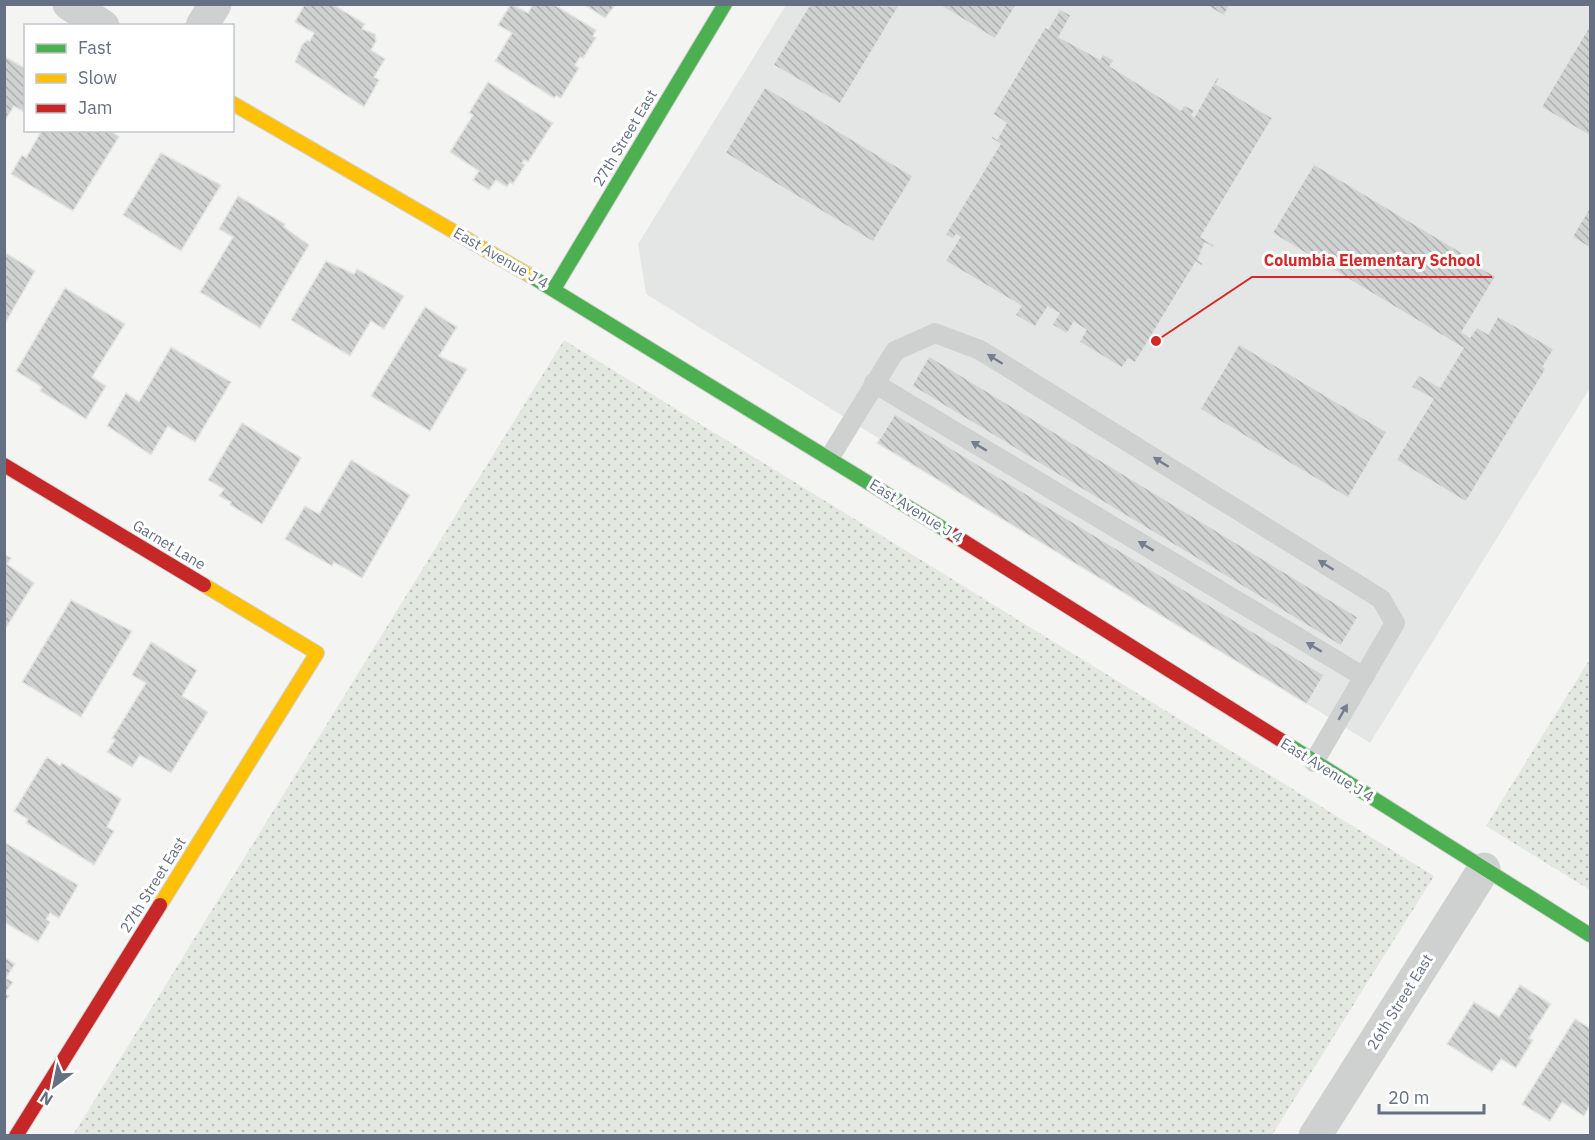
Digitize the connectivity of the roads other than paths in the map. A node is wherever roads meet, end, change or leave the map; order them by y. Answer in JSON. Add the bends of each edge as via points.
{"nodes":[{"id":1,"x":69,"y":4,"type":"edge"},
{"id":2,"x":215,"y":4,"type":"edge"},
{"id":3,"x":725,"y":4,"type":"edge"},
{"id":4,"x":100,"y":24,"type":"edge"},
{"id":5,"x":203,"y":24,"type":"edge"},
{"id":6,"x":234,"y":103,"type":"edge"},
{"id":7,"x":554,"y":289,"type":"junction"},
{"id":8,"x":874,"y":383,"type":"junction"},
{"id":9,"x":830,"y":457,"type":"junction"},
{"id":10,"x":4,"y":465,"type":"edge"},
{"id":11,"x":317,"y":653,"type":"joint"},
{"id":12,"x":1364,"y":677,"type":"junction"},
{"id":13,"x":1314,"y":762,"type":"junction"},
{"id":14,"x":1484,"y":869,"type":"junction"},
{"id":15,"x":1590,"y":935,"type":"edge"},
{"id":16,"x":16,"y":1136,"type":"edge"},
{"id":17,"x":1315,"y":1136,"type":"edge"}],
"edges":[{"from":1,"to":4,"type":"street"},
{"from":2,"to":5,"type":"street"},
{"from":3,"to":7,"type":"street","name":"27th Street East"},
{"from":6,"to":7,"type":"street","name":"East Avenue J 4"},
{"from":7,"to":9,"type":"street","name":"East Avenue J 4"},
{"from":8,"to":9,"type":"lane"},
{"from":12,"to":8,"type":"lane","one_way":true},
{"from":12,"to":8,"type":"lane","one_way":true,"via":[[1395,623],[1381,599],[980,350],[935,333],[895,351]]},
{"from":9,"to":13,"type":"street","name":"East Avenue J 4"},
{"from":10,"to":11,"type":"street","name":"Garnet Lane"},
{"from":11,"to":16,"type":"street","name":"27th Street East"},
{"from":13,"to":12,"type":"lane","one_way":true},
{"from":13,"to":14,"type":"street","name":"East Avenue J 4"},
{"from":14,"to":15,"type":"street","name":"East Avenue J 4"},
{"from":14,"to":17,"type":"street","name":"26th Street East"}]}
